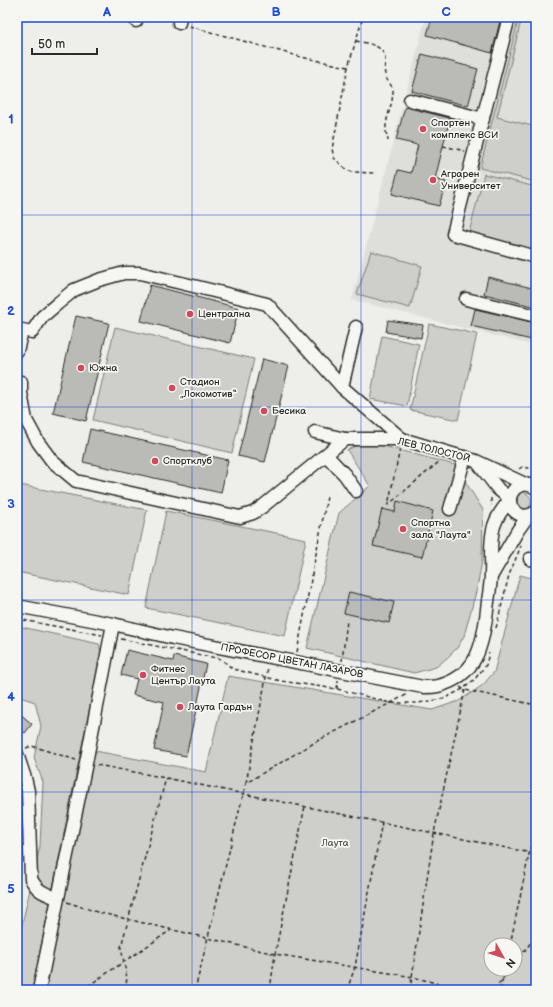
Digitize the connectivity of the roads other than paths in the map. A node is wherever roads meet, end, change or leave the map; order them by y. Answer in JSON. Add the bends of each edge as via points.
{"nodes":[{"id":1,"x":509,"y":17,"type":"edge"},
{"id":2,"x":410,"y":100,"type":"dead end"},
{"id":3,"x":483,"y":119,"type":"junction"},
{"id":4,"x":536,"y":257,"type":"edge"},
{"id":5,"x":466,"y":299,"type":"dead end"},
{"id":6,"x":536,"y":316,"type":"edge"},
{"id":7,"x":356,"y":327,"type":"dead end"},
{"id":8,"x":17,"y":351,"type":"edge"},
{"id":9,"x":17,"y":381,"type":"edge"},
{"id":10,"x":342,"y":387,"type":"junction"},
{"id":11,"x":315,"y":432,"type":"dead end"},
{"id":12,"x":345,"y":439,"type":"junction"},
{"id":13,"x":402,"y":439,"type":"junction"},
{"id":14,"x":326,"y":455,"type":"junction"},
{"id":15,"x":470,"y":459,"type":"junction"},
{"id":16,"x":531,"y":484,"type":"edge"},
{"id":17,"x":356,"y":491,"type":"dead end"},
{"id":18,"x":510,"y":500,"type":"junction"},
{"id":19,"x":450,"y":509,"type":"dead end"},
{"id":20,"x":532,"y":514,"type":"edge"},
{"id":21,"x":491,"y":576,"type":"junction"},
{"id":22,"x":17,"y":606,"type":"edge"},
{"id":23,"x":114,"y":624,"type":"junction"},
{"id":24,"x":19,"y":753,"type":"edge"},
{"id":25,"x":57,"y":898,"type":"junction"},
{"id":26,"x":38,"y":990,"type":"edge"}],
"edges":[{"from":1,"to":3,"type":"street"},
{"from":2,"to":3,"type":"street"},
{"from":3,"to":4,"type":"street","via":[[453,234]]},
{"from":5,"to":6,"type":"street"},
{"from":7,"to":10,"type":"street"},
{"from":8,"to":10,"type":"street","via":[[22,330],[32,332],[42,317],[74,290],[124,273],[140,273],[267,304]]},
{"from":9,"to":14,"type":"street","via":[[21,382],[26,420],[38,442],[52,460],[76,481],[240,517],[262,507]]},
{"from":10,"to":13,"type":"street"},
{"from":11,"to":12,"type":"street","name":"ЛЕВ ТОЛОСТОЙ"},
{"from":12,"to":13,"type":"street","name":"ЛЕВ ТОЛОСТОЙ"},
{"from":12,"to":14,"type":"street"},
{"from":13,"to":15,"type":"street","name":"ЛЕВ ТОЛОСТОЙ"},
{"from":14,"to":17,"type":"street"},
{"from":15,"to":16,"type":"street","name":"ЛЕВ ТОЛОСТОЙ"},
{"from":15,"to":18,"type":"street","name":"ЛЕВ ТОЛОСТОЙ"},
{"from":15,"to":19,"type":"street"},
{"from":16,"to":18,"type":"street","name":"ПРОФЕСОР ЦВЕТАН ЛАЗАРОВ","via":[[520,485],[513,491]]},
{"from":18,"to":20,"type":"street","name":"ЛЕВ ТОЛОСТОЙ","via":[[515,512],[523,516]]},
{"from":18,"to":21,"type":"street","name":"ПРОФЕСОР ЦВЕТАН ЛАЗАРОВ","via":[[500,512],[493,528]]},
{"from":20,"to":21,"type":"street","name":"ПРОФЕСОР ЦВЕТАН ЛАЗАРОВ","via":[[518,530]]},
{"from":21,"to":23,"type":"street","name":"ПРОФЕСОР ЦВЕТАН ЛАЗАРОВ","via":[[485,626],[481,646],[474,662],[464,673],[437,686],[423,687]]},
{"from":22,"to":23,"type":"street","name":"ПРОФЕСОР ЦВЕТАН ЛАЗАРОВ"},
{"from":23,"to":25,"type":"street"},
{"from":24,"to":25,"type":"street","via":[[28,791],[31,879],[40,891]]},
{"from":25,"to":26,"type":"street"}]}
